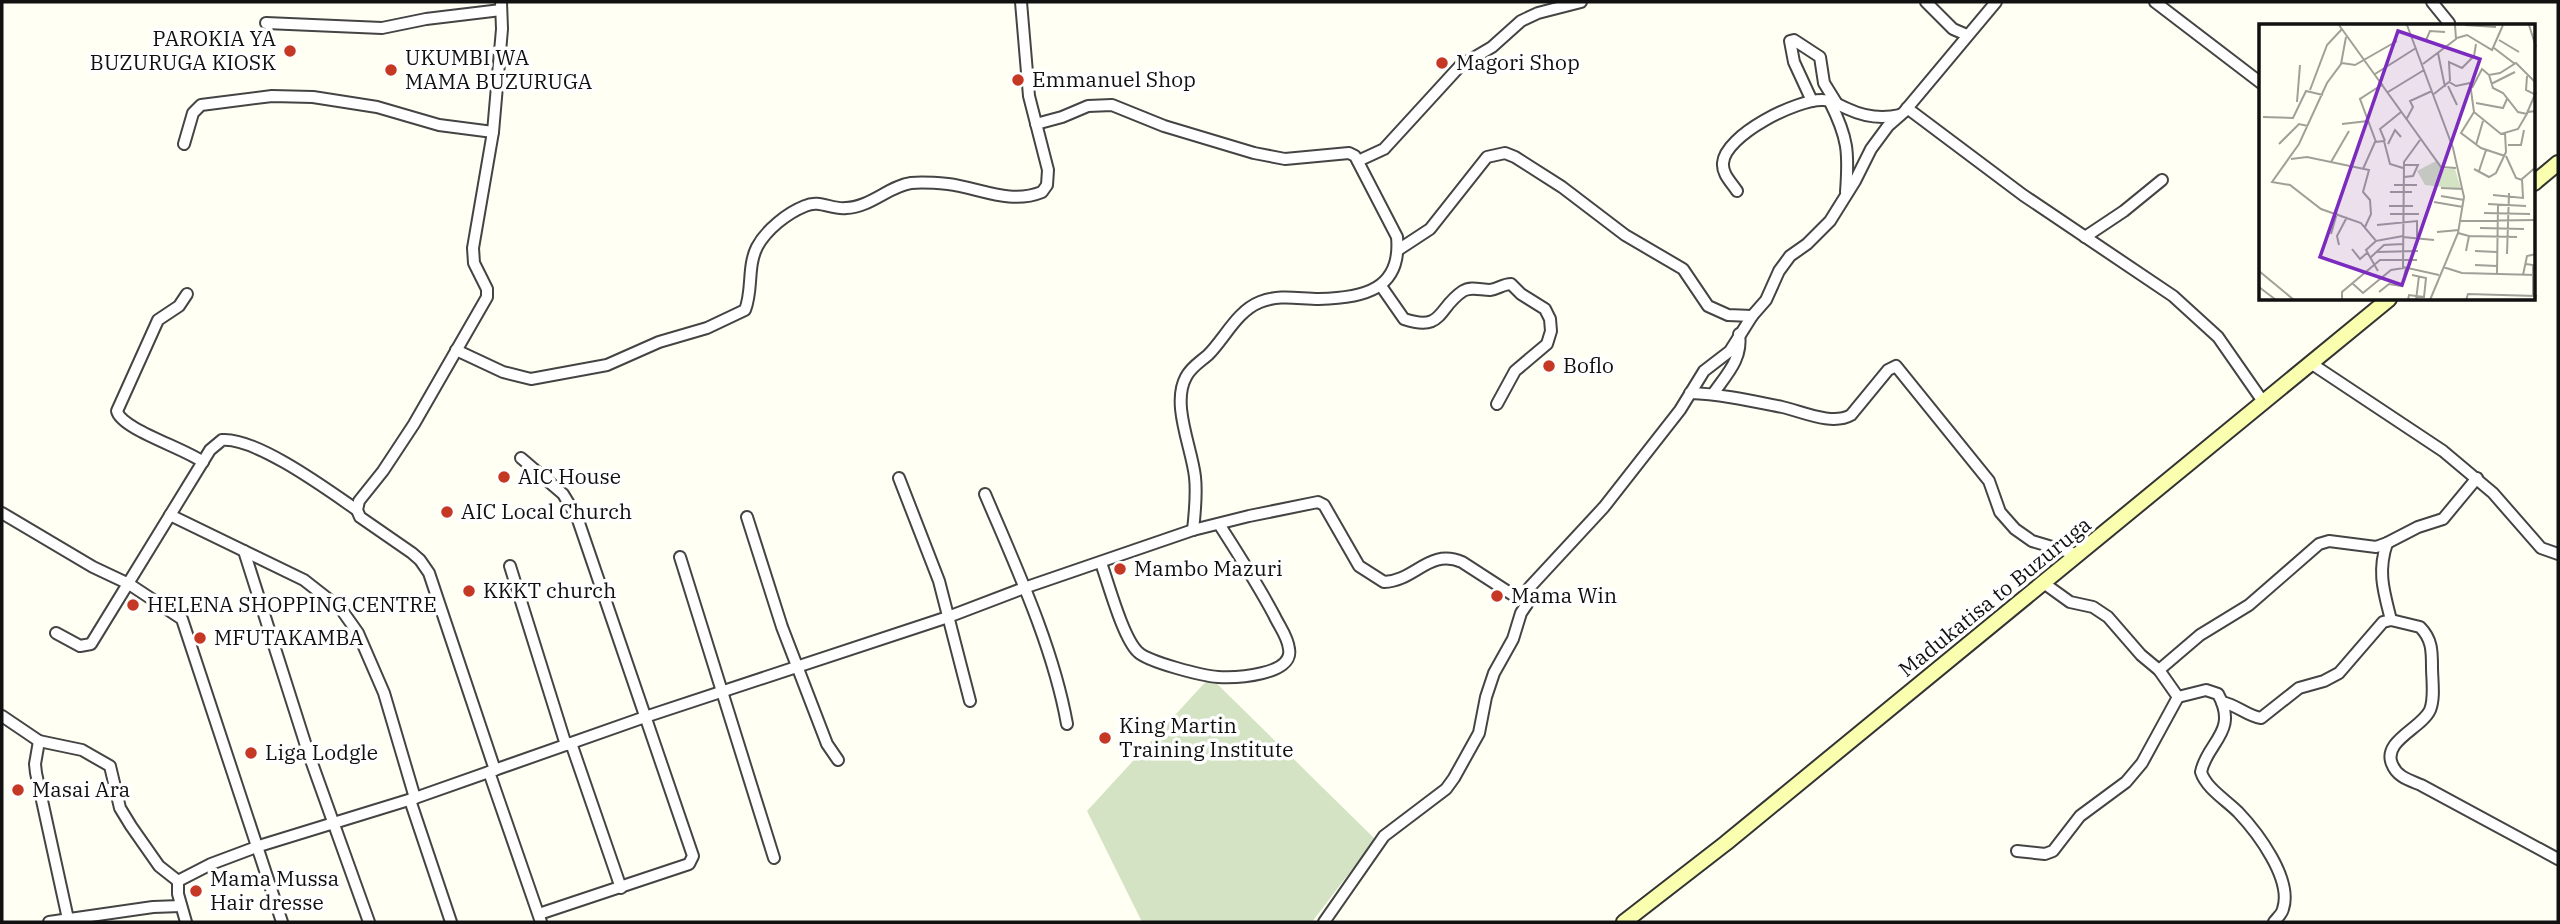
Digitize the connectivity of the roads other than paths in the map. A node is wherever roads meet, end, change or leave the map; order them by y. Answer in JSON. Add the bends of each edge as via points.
{"nodes":[{"id":1,"x":1021,"y":2,"type":"edge"},
{"id":2,"x":1580,"y":2,"type":"edge"},
{"id":3,"x":1926,"y":2,"type":"edge"},
{"id":4,"x":1996,"y":2,"type":"edge"},
{"id":5,"x":2155,"y":2,"type":"edge"},
{"id":6,"x":2432,"y":2,"type":"edge"},
{"id":7,"x":501,"y":6,"type":"edge"},
{"id":8,"x":1539,"y":7,"type":"edge"},
{"id":9,"x":267,"y":23,"type":"dead end"},
{"id":10,"x":2449,"y":23,"type":"dead end"},
{"id":11,"x":1967,"y":35,"type":"junction"},
{"id":12,"x":2259,"y":81,"type":"edge"},
{"id":13,"x":1812,"y":102,"type":"junction"},
{"id":14,"x":1834,"y":103,"type":"junction"},
{"id":15,"x":1904,"y":111,"type":"junction"},
{"id":16,"x":1036,"y":124,"type":"junction"},
{"id":17,"x":493,"y":132,"type":"junction"},
{"id":18,"x":184,"y":144,"type":"dead end"},
{"id":19,"x":1358,"y":161,"type":"junction"},
{"id":20,"x":2558,"y":163,"type":"edge"},
{"id":21,"x":2162,"y":180,"type":"dead end"},
{"id":22,"x":2536,"y":181,"type":"edge"},
{"id":23,"x":1737,"y":191,"type":"dead end"},
{"id":24,"x":1846,"y":195,"type":"junction"},
{"id":25,"x":2085,"y":237,"type":"junction"},
{"id":26,"x":1398,"y":250,"type":"junction"},
{"id":27,"x":1381,"y":285,"type":"junction"},
{"id":28,"x":187,"y":294,"type":"dead end"},
{"id":29,"x":2387,"y":301,"type":"edge"},
{"id":30,"x":1752,"y":316,"type":"junction"},
{"id":31,"x":1739,"y":334,"type":"junction"},
{"id":32,"x":456,"y":350,"type":"junction"},
{"id":33,"x":2312,"y":364,"type":"junction"},
{"id":34,"x":1690,"y":393,"type":"junction"},
{"id":35,"x":1713,"y":394,"type":"junction"},
{"id":36,"x":2264,"y":403,"type":"junction"},
{"id":37,"x":1497,"y":404,"type":"dead end"},
{"id":38,"x":521,"y":458,"type":"dead end"},
{"id":39,"x":203,"y":461,"type":"junction"},
{"id":40,"x":899,"y":478,"type":"dead end"},
{"id":41,"x":2477,"y":478,"type":"junction"},
{"id":42,"x":985,"y":494,"type":"dead end"},
{"id":43,"x":357,"y":510,"type":"junction"},
{"id":44,"x":2,"y":513,"type":"edge"},
{"id":45,"x":170,"y":514,"type":"junction"},
{"id":46,"x":747,"y":517,"type":"dead end"},
{"id":47,"x":1219,"y":524,"type":"junction"},
{"id":48,"x":1193,"y":530,"type":"junction"},
{"id":49,"x":2388,"y":543,"type":"junction"},
{"id":50,"x":244,"y":551,"type":"junction"},
{"id":51,"x":2558,"y":554,"type":"edge"},
{"id":52,"x":2079,"y":555,"type":"junction"},
{"id":53,"x":680,"y":557,"type":"dead end"},
{"id":54,"x":1101,"y":563,"type":"junction"},
{"id":55,"x":510,"y":566,"type":"dead end"},
{"id":56,"x":128,"y":584,"type":"junction"},
{"id":57,"x":2045,"y":584,"type":"junction"},
{"id":58,"x":1024,"y":588,"type":"junction"},
{"id":59,"x":1527,"y":604,"type":"junction"},
{"id":60,"x":948,"y":617,"type":"junction"},
{"id":61,"x":2391,"y":620,"type":"junction"},
{"id":62,"x":56,"y":633,"type":"dead end"},
{"id":63,"x":797,"y":667,"type":"junction"},
{"id":64,"x":2159,"y":670,"type":"junction"},
{"id":65,"x":722,"y":692,"type":"junction"},
{"id":66,"x":2179,"y":697,"type":"junction"},
{"id":67,"x":970,"y":701,"type":"dead end"},
{"id":68,"x":2222,"y":702,"type":"junction"},
{"id":69,"x":2,"y":716,"type":"edge"},
{"id":70,"x":645,"y":717,"type":"junction"},
{"id":71,"x":1067,"y":724,"type":"dead end"},
{"id":72,"x":39,"y":741,"type":"junction"},
{"id":73,"x":569,"y":744,"type":"junction"},
{"id":74,"x":838,"y":760,"type":"dead end"},
{"id":75,"x":492,"y":771,"type":"junction"},
{"id":76,"x":412,"y":799,"type":"junction"},
{"id":77,"x":333,"y":824,"type":"junction"},
{"id":78,"x":259,"y":846,"type":"junction"},
{"id":79,"x":2017,"y":851,"type":"dead end"},
{"id":80,"x":774,"y":858,"type":"dead end"},
{"id":81,"x":2558,"y":859,"type":"edge"},
{"id":82,"x":178,"y":881,"type":"junction"},
{"id":83,"x":621,"y":888,"type":"junction"},
{"id":84,"x":181,"y":906,"type":"junction"},
{"id":85,"x":540,"y":918,"type":"edge"},
{"id":86,"x":68,"y":919,"type":"junction"},
{"id":87,"x":49,"y":922,"type":"edge"},
{"id":88,"x":186,"y":922,"type":"edge"},
{"id":89,"x":282,"y":922,"type":"edge"},
{"id":90,"x":369,"y":922,"type":"edge"},
{"id":91,"x":451,"y":922,"type":"edge"},
{"id":92,"x":1324,"y":922,"type":"edge"},
{"id":93,"x":1624,"y":922,"type":"edge"},
{"id":94,"x":2274,"y":922,"type":"edge"}],
"edges":[{"from":1,"to":16,"type":"street"},
{"from":2,"to":8,"type":"street"},
{"from":3,"to":11,"type":"street","via":[[1952,29]]},
{"from":4,"to":11,"type":"street"},
{"from":5,"to":12,"type":"street"},
{"from":6,"to":10,"type":"street"},
{"from":7,"to":9,"type":"street","via":[[382,28]]},
{"from":7,"to":17,"type":"street"},
{"from":8,"to":19,"type":"street","via":[[1492,47],[1460,66],[1391,144]]},
{"from":11,"to":15,"type":"street"},
{"from":13,"to":14,"type":"street"},
{"from":13,"to":14,"type":"street","via":[[1790,41],[1819,57]]},
{"from":13,"to":23,"type":"street","via":[[1745,132],[1733,143],[1723,168]]},
{"from":14,"to":15,"type":"street","via":[[1863,115],[1888,117]]},
{"from":14,"to":24,"type":"street","via":[[1848,146]]},
{"from":15,"to":24,"type":"street","via":[[1871,149]]},
{"from":15,"to":25,"type":"street"},
{"from":16,"to":19,"type":"street","via":[[1088,106],[1112,105],[1254,153],[1285,159],[1341,152]]},
{"from":16,"to":32,"type":"street","via":[[1048,170],[1042,192],[1006,197],[946,184],[911,183],[874,201],[846,208],[808,204],[782,220],[756,248],[745,310],[701,330],[607,365],[531,379],[503,372]]},
{"from":17,"to":18,"type":"street","via":[[424,122],[377,107],[272,96],[201,105],[193,113]]},
{"from":17,"to":32,"type":"street","via":[[474,248],[474,263],[487,297]]},
{"from":19,"to":26,"type":"street","via":[[1392,227]]},
{"from":20,"to":22,"type":"main road"},
{"from":21,"to":25,"type":"street"},
{"from":24,"to":30,"type":"street","via":[[1818,235],[1790,256]]},
{"from":25,"to":36,"type":"street","via":[[2193,312],[2218,337]]},
{"from":26,"to":27,"type":"street","via":[[1395,268]]},
{"from":26,"to":30,"type":"street","via":[[1430,229],[1487,157],[1505,153],[1683,269],[1708,306],[1728,315]]},
{"from":27,"to":37,"type":"street","via":[[1404,319],[1416,323],[1433,322],[1467,289],[1492,290],[1508,284],[1545,309],[1551,331],[1547,344],[1520,365]]},
{"from":27,"to":48,"type":"street","via":[[1335,297],[1280,297],[1261,302],[1237,319],[1194,366],[1181,398],[1195,476]]},
{"from":28,"to":39,"type":"street","via":[[179,306],[158,320],[117,411],[140,432]]},
{"from":29,"to":33,"type":"main road","name":"Madukatisa to Buzuruga"},
{"from":30,"to":31,"type":"street"},
{"from":31,"to":34,"type":"street","via":[[1730,351],[1704,371]]},
{"from":31,"to":35,"type":"street","via":[[1737,360]]},
{"from":32,"to":43,"type":"street"},
{"from":33,"to":36,"type":"main road","name":"Madukatisa to Buzuruga"},
{"from":33,"to":41,"type":"street"},
{"from":34,"to":35,"type":"street"},
{"from":34,"to":59,"type":"street","via":[[1604,507],[1530,588]]},
{"from":35,"to":52,"type":"street","via":[[1842,419],[1896,366],[1989,481],[2000,512],[2015,529],[2037,543]]},
{"from":36,"to":52,"type":"main road","name":"Madukatisa to Buzuruga"},
{"from":38,"to":70,"type":"street","via":[[564,494],[573,510]]},
{"from":39,"to":43,"type":"street","via":[[215,444],[235,440],[292,466]]},
{"from":39,"to":45,"type":"street"},
{"from":40,"to":60,"type":"street"},
{"from":41,"to":49,"type":"street","via":[[2443,519]]},
{"from":41,"to":51,"type":"street","via":[[2532,540]]},
{"from":42,"to":58,"type":"street"},
{"from":43,"to":75,"type":"street","via":[[360,517],[420,560],[429,573]]},
{"from":44,"to":56,"type":"street"},
{"from":45,"to":50,"type":"street"},
{"from":45,"to":56,"type":"street"},
{"from":46,"to":63,"type":"street"},
{"from":47,"to":48,"type":"street"},
{"from":47,"to":54,"type":"street","via":[[1286,638],[1289,659],[1275,670],[1219,677],[1142,656],[1126,632]]},
{"from":47,"to":59,"type":"street","via":[[1318,502],[1359,566],[1384,582],[1400,579],[1440,557],[1451,557]]},
{"from":48,"to":54,"type":"street"},
{"from":49,"to":61,"type":"street","via":[[2381,570]]},
{"from":49,"to":64,"type":"street","via":[[2376,547],[2329,541],[2319,544],[2249,605],[2200,635]]},
{"from":50,"to":76,"type":"street","via":[[304,580],[350,619],[383,693]]},
{"from":50,"to":77,"type":"street"},
{"from":52,"to":57,"type":"main road","name":"Madukatisa to Buzuruga"},
{"from":53,"to":65,"type":"street"},
{"from":54,"to":58,"type":"street"},
{"from":55,"to":73,"type":"street"},
{"from":56,"to":62,"type":"street","via":[[91,644],[80,646]]},
{"from":56,"to":78,"type":"street","via":[[181,619]]},
{"from":57,"to":64,"type":"street","via":[[2070,602],[2093,607],[2108,617]]},
{"from":57,"to":93,"type":"main road","name":"Madukatisa to Buzuruga"},
{"from":58,"to":60,"type":"street"},
{"from":58,"to":71,"type":"street"},
{"from":59,"to":92,"type":"street","via":[[1494,673],[1479,733],[1454,778],[1384,836]]},
{"from":60,"to":63,"type":"street"},
{"from":60,"to":67,"type":"street"},
{"from":61,"to":68,"type":"street","via":[[2369,636],[2339,673],[2299,688],[2265,716],[2250,716],[2234,704]]},
{"from":61,"to":81,"type":"street","via":[[2428,635],[2432,656],[2430,709],[2390,752],[2394,770]]},
{"from":63,"to":65,"type":"street"},
{"from":63,"to":74,"type":"street","via":[[827,744]]},
{"from":64,"to":66,"type":"street"},
{"from":65,"to":70,"type":"street"},
{"from":65,"to":80,"type":"street"},
{"from":66,"to":68,"type":"street","via":[[2206,690],[2218,694]]},
{"from":66,"to":79,"type":"street","via":[[2142,763],[2126,782],[2085,811],[2053,851]]},
{"from":68,"to":94,"type":"street","via":[[2222,735],[2201,772],[2248,824],[2278,867],[2284,902]]},
{"from":69,"to":72,"type":"street"},
{"from":70,"to":73,"type":"street"},
{"from":70,"to":83,"type":"street","via":[[693,856],[689,864]]},
{"from":72,"to":82,"type":"street","via":[[82,750],[110,766],[120,808],[153,858]]},
{"from":72,"to":86,"type":"street","via":[[36,773]]},
{"from":73,"to":75,"type":"street"},
{"from":73,"to":83,"type":"street"},
{"from":75,"to":76,"type":"street"},
{"from":75,"to":85,"type":"street"},
{"from":76,"to":77,"type":"street"},
{"from":76,"to":91,"type":"street"},
{"from":77,"to":78,"type":"street"},
{"from":77,"to":90,"type":"street"},
{"from":78,"to":82,"type":"street"},
{"from":78,"to":89,"type":"street"},
{"from":82,"to":84,"type":"street"},
{"from":83,"to":85,"type":"street"},
{"from":84,"to":86,"type":"street"},
{"from":84,"to":88,"type":"street"},
{"from":86,"to":87,"type":"street"}]}
